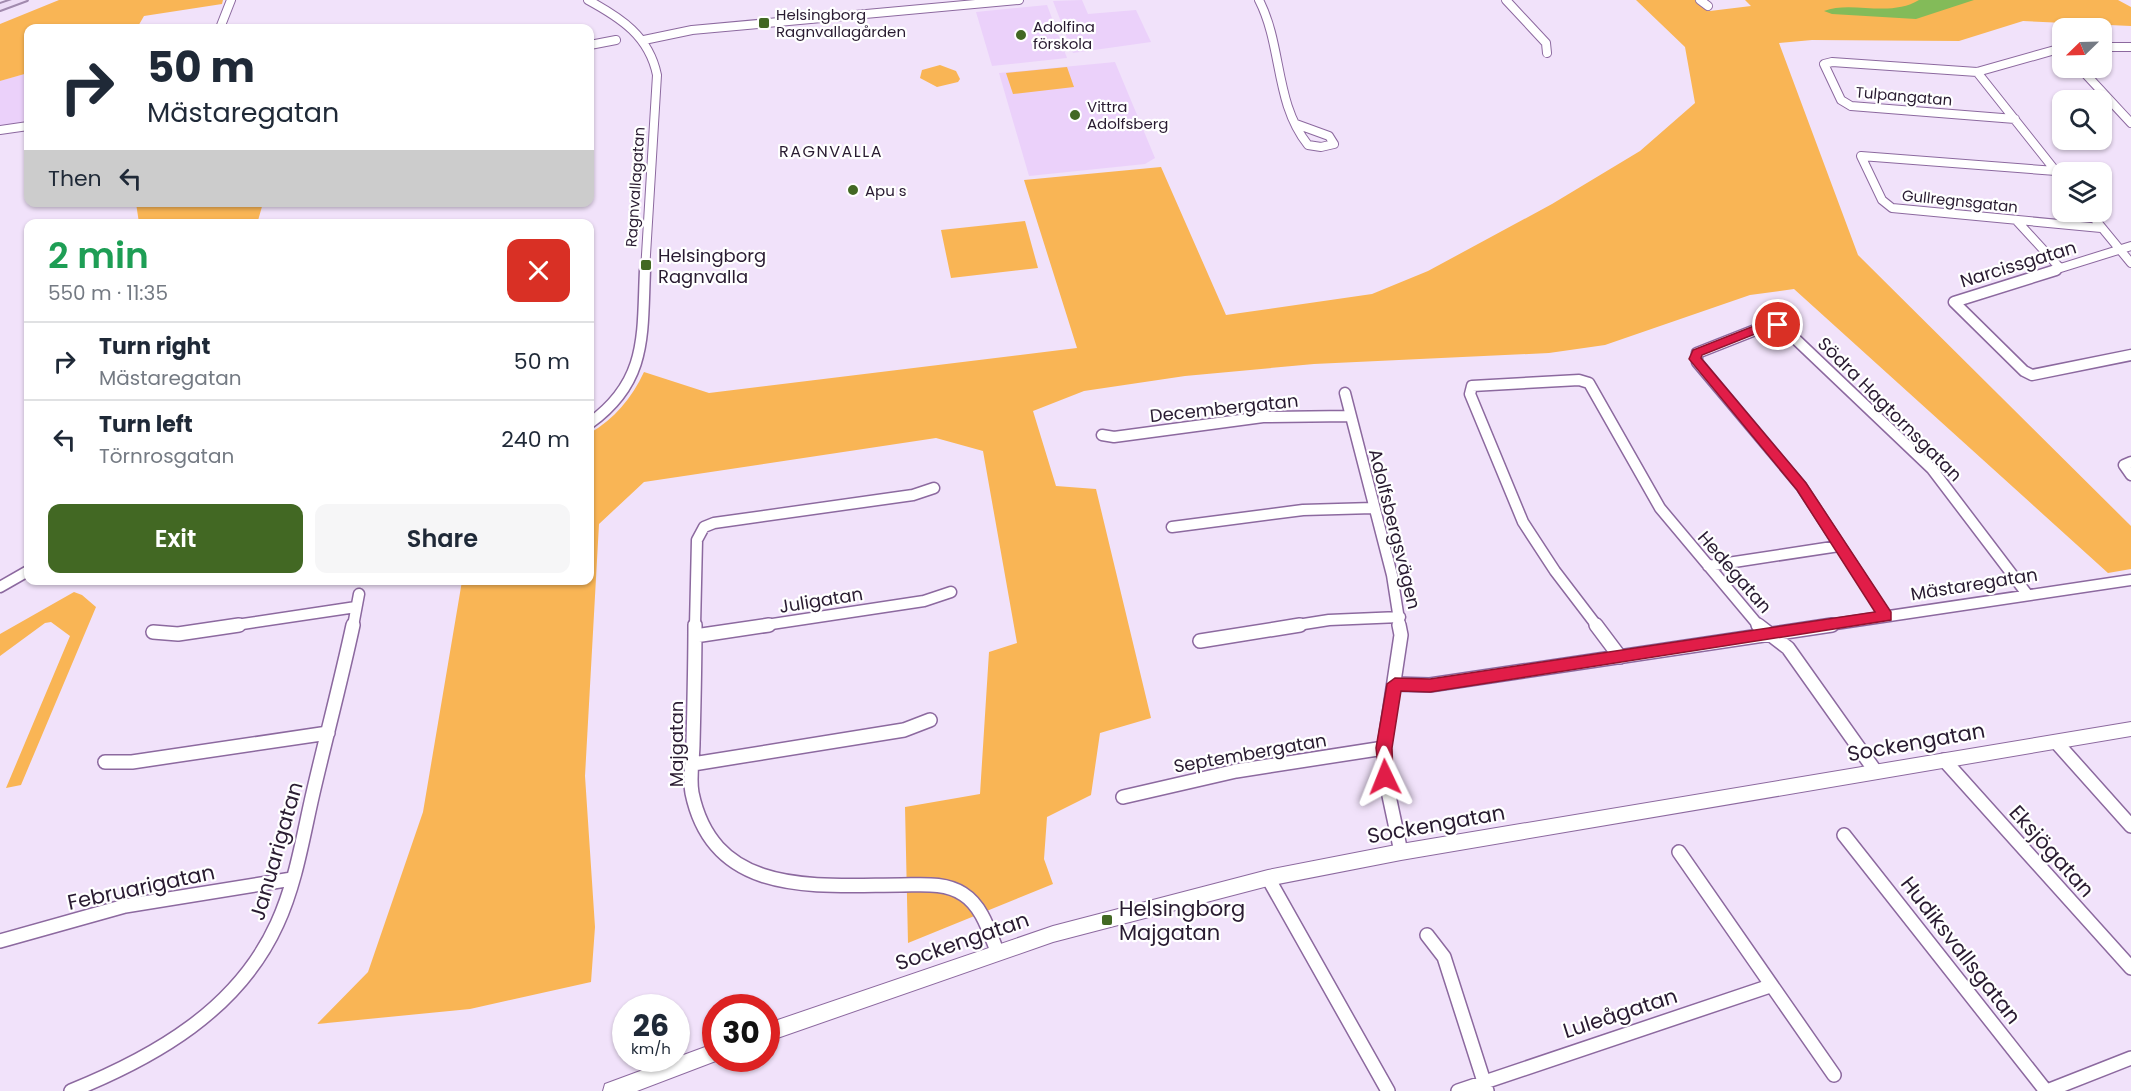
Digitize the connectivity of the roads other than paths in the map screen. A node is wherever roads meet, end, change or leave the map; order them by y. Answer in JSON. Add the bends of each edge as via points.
{"nodes":[{"id":1,"x":22,"y":0,"type":"edge"},
{"id":2,"x":231,"y":0,"type":"edge"},
{"id":3,"x":588,"y":0,"type":"edge"},
{"id":4,"x":1019,"y":0,"type":"edge"},
{"id":5,"x":1259,"y":0,"type":"edge"},
{"id":6,"x":1506,"y":0,"type":"edge"},
{"id":7,"x":1700,"y":0,"type":"edge"},
{"id":8,"x":1708,"y":6,"type":"dead end"},
{"id":9,"x":0,"y":7,"type":"edge"},
{"id":10,"x":222,"y":24,"type":"edge"},
{"id":11,"x":616,"y":40,"type":"dead end"},
{"id":12,"x":644,"y":40,"type":"junction"},
{"id":13,"x":594,"y":44,"type":"edge"},
{"id":14,"x":2112,"y":47,"type":"edge"},
{"id":15,"x":2131,"y":47,"type":"edge"},
{"id":16,"x":2052,"y":50,"type":"edge"},
{"id":17,"x":1547,"y":53,"type":"dead end"},
{"id":18,"x":1977,"y":72,"type":"junction"},
{"id":19,"x":2089,"y":78,"type":"edge"},
{"id":20,"x":2015,"y":119,"type":"junction"},
{"id":21,"x":2131,"y":123,"type":"edge"},
{"id":22,"x":1296,"y":124,"type":"junction"},
{"id":23,"x":24,"y":127,"type":"edge"},
{"id":24,"x":0,"y":130,"type":"edge"},
{"id":25,"x":2052,"y":166,"type":"edge"},
{"id":26,"x":2052,"y":171,"type":"edge"},
{"id":27,"x":2016,"y":220,"type":"junction"},
{"id":28,"x":2096,"y":222,"type":"edge"},
{"id":29,"x":2101,"y":228,"type":"junction"},
{"id":30,"x":2131,"y":246,"type":"edge"},
{"id":31,"x":2119,"y":250,"type":"junction"},
{"id":32,"x":2131,"y":263,"type":"edge"},
{"id":33,"x":2060,"y":268,"type":"junction"},
{"id":34,"x":2131,"y":356,"type":"edge"},
{"id":35,"x":1345,"y":393,"type":"dead end"},
{"id":36,"x":1350,"y":416,"type":"junction"},
{"id":37,"x":594,"y":420,"type":"edge"},
{"id":38,"x":1102,"y":435,"type":"dead end"},
{"id":39,"x":2131,"y":462,"type":"edge"},
{"id":40,"x":2131,"y":475,"type":"edge"},
{"id":41,"x":934,"y":488,"type":"dead end"},
{"id":42,"x":1373,"y":508,"type":"junction"},
{"id":43,"x":1172,"y":526,"type":"dead end"},
{"id":44,"x":1839,"y":546,"type":"junction"},
{"id":45,"x":1708,"y":566,"type":"junction"},
{"id":46,"x":24,"y":573,"type":"edge"},
{"id":47,"x":2131,"y":580,"type":"edge"},
{"id":48,"x":0,"y":587,"type":"edge"},
{"id":49,"x":951,"y":592,"type":"dead end"},
{"id":50,"x":2027,"y":594,"type":"junction"},
{"id":51,"x":1886,"y":616,"type":"junction"},
{"id":52,"x":1400,"y":617,"type":"junction"},
{"id":53,"x":153,"y":632,"type":"dead end"},
{"id":54,"x":1769,"y":633,"type":"junction"},
{"id":55,"x":695,"y":636,"type":"junction"},
{"id":56,"x":1200,"y":641,"type":"dead end"},
{"id":57,"x":1620,"y":657,"type":"junction"},
{"id":58,"x":1395,"y":684,"type":"junction"},
{"id":59,"x":930,"y":720,"type":"dead end"},
{"id":60,"x":2131,"y":729,"type":"edge"},
{"id":61,"x":328,"y":733,"type":"junction"},
{"id":62,"x":2056,"y":742,"type":"junction"},
{"id":63,"x":1384,"y":748,"type":"junction"},
{"id":64,"x":1944,"y":760,"type":"junction"},
{"id":65,"x":105,"y":762,"type":"dead end"},
{"id":66,"x":693,"y":764,"type":"junction"},
{"id":67,"x":1876,"y":772,"type":"junction"},
{"id":68,"x":1123,"y":797,"type":"dead end"},
{"id":69,"x":2131,"y":826,"type":"edge"},
{"id":70,"x":1844,"y":835,"type":"dead end"},
{"id":71,"x":1401,"y":852,"type":"junction"},
{"id":72,"x":1679,"y":852,"type":"dead end"},
{"id":73,"x":1268,"y":878,"type":"junction"},
{"id":74,"x":292,"y":879,"type":"junction"},
{"id":75,"x":1427,"y":935,"type":"dead end"},
{"id":76,"x":0,"y":941,"type":"edge"},
{"id":77,"x":997,"y":951,"type":"junction"},
{"id":78,"x":2131,"y":968,"type":"edge"},
{"id":79,"x":1770,"y":986,"type":"junction"},
{"id":80,"x":780,"y":1028,"type":"edge"},
{"id":81,"x":702,"y":1057,"type":"edge"},
{"id":82,"x":2131,"y":1058,"type":"edge"},
{"id":83,"x":1834,"y":1075,"type":"dead end"},
{"id":84,"x":1485,"y":1086,"type":"edge"},
{"id":85,"x":71,"y":1091,"type":"edge"},
{"id":86,"x":612,"y":1091,"type":"edge"},
{"id":87,"x":1388,"y":1091,"type":"edge"},
{"id":88,"x":1458,"y":1091,"type":"edge"},
{"id":89,"x":2047,"y":1091,"type":"edge"}],
"edges":[{"from":1,"to":9,"type":"main road"},
{"from":2,"to":10,"type":"street"},
{"from":3,"to":12,"type":"street","name":"Ragnvallagatan","via":[[627,24]]},
{"from":4,"to":12,"type":"street","via":[[692,30]]},
{"from":5,"to":22,"type":"street","via":[[1274,30],[1281,96]]},
{"from":6,"to":17,"type":"street","via":[[1543,39]]},
{"from":7,"to":8,"type":"street"},
{"from":11,"to":13,"type":"street"},
{"from":12,"to":37,"type":"street","name":"Ragnvallagatan","via":[[657,75],[640,348],[630,384]]},
{"from":14,"to":15,"type":"street"},
{"from":16,"to":18,"type":"street"},
{"from":18,"to":20,"type":"street"},
{"from":18,"to":20,"type":"street","name":"Tulpangatan","via":[[1824,64],[1841,100],[1851,106]]},
{"from":19,"to":21,"type":"street"},
{"from":20,"to":25,"type":"street"},
{"from":22,"to":22,"type":"street","via":[[1308,145],[1334,144],[1329,136]]},
{"from":23,"to":24,"type":"street"},
{"from":26,"to":27,"type":"street","name":"Gullregnsgatan","via":[[1861,156],[1889,207]]},
{"from":27,"to":29,"type":"street","name":"Gullregnsgatan"},
{"from":27,"to":33,"type":"street"},
{"from":28,"to":29,"type":"street"},
{"from":29,"to":31,"type":"street"},
{"from":30,"to":31,"type":"street","name":"Narcissgatan"},
{"from":31,"to":32,"type":"street"},
{"from":31,"to":33,"type":"street","name":"Narcissgatan"},
{"from":33,"to":34,"type":"street","name":"Narcissgatan","via":[[1954,303],[2032,375]]},
{"from":35,"to":36,"type":"street","name":"Adolfsbergsvägen"},
{"from":36,"to":38,"type":"street","name":"Decembergatan","via":[[1263,417],[1114,437]]},
{"from":36,"to":42,"type":"street","name":"Adolfsbergsvägen"},
{"from":39,"to":40,"type":"street","via":[[2124,465]]},
{"from":41,"to":55,"type":"street","name":"Majgatan","via":[[913,495],[704,527],[697,540]]},
{"from":42,"to":43,"type":"street","via":[[1303,510]]},
{"from":42,"to":52,"type":"street","name":"Adolfsbergsvägen"},
{"from":44,"to":45,"type":"street"},
{"from":44,"to":50,"type":"street","name":"Södra Hagtornsgatan","via":[[1802,486],[1695,356],[1768,325],[1786,330],[1932,469]]},
{"from":44,"to":51,"type":"street"},
{"from":45,"to":54,"type":"street","name":"Hedegatan"},
{"from":45,"to":57,"type":"street","name":"Hedegatan","via":[[1659,508],[1587,381],[1475,385],[1469,390],[1523,522]]},
{"from":46,"to":48,"type":"street"},
{"from":47,"to":50,"type":"street","name":"Mästaregatan"},
{"from":49,"to":55,"type":"street","name":"Juligatan","via":[[924,601]]},
{"from":50,"to":51,"type":"street","name":"Mästaregatan"},
{"from":51,"to":54,"type":"street","name":"Mästaregatan"},
{"from":52,"to":56,"type":"street","via":[[1329,620]]},
{"from":52,"to":58,"type":"street","name":"Adolfsbergsvägen"},
{"from":53,"to":61,"type":"street","name":"Januarigatan","via":[[178,634],[358,601]]},
{"from":54,"to":57,"type":"street","name":"Mästaregatan"},
{"from":54,"to":67,"type":"street","name":"Hedegatan","via":[[1788,648]]},
{"from":55,"to":66,"type":"street","name":"Majgatan"},
{"from":57,"to":58,"type":"street","name":"Mästaregatan","via":[[1430,685]]},
{"from":58,"to":63,"type":"street","name":"Adolfsbergsvägen"},
{"from":59,"to":66,"type":"street","via":[[904,730]]},
{"from":60,"to":62,"type":"street","name":"Sockengatan"},
{"from":61,"to":65,"type":"street","via":[[132,762]]},
{"from":61,"to":74,"type":"street","name":"Januarigatan"},
{"from":62,"to":64,"type":"street","name":"Sockengatan"},
{"from":62,"to":69,"type":"street"},
{"from":63,"to":68,"type":"street","name":"Septembergatan","via":[[1236,771]]},
{"from":63,"to":71,"type":"street","name":"Adolfsbergsvägen","via":[[1385,777]]},
{"from":64,"to":67,"type":"street","name":"Sockengatan"},
{"from":64,"to":78,"type":"street","name":"Eksjögatan"},
{"from":66,"to":77,"type":"street","name":"Majgatan","via":[[692,791],[700,823],[716,849],[738,868],[761,877],[797,883],[952,889],[963,894],[980,913]]},
{"from":67,"to":71,"type":"street","name":"Sockengatan"},
{"from":70,"to":89,"type":"street","name":"Hudiksvallsgatan"},
{"from":71,"to":73,"type":"street","name":"Sockengatan"},
{"from":72,"to":79,"type":"street"},
{"from":73,"to":77,"type":"street","name":"Sockengatan"},
{"from":73,"to":87,"type":"street"},
{"from":74,"to":76,"type":"street","name":"Februarigatan","via":[[125,906]]},
{"from":74,"to":85,"type":"street","name":"Januarigatan","via":[[270,940],[215,1006],[152,1055]]},
{"from":75,"to":84,"type":"street","via":[[1444,957]]},
{"from":77,"to":80,"type":"street","name":"Sockengatan"},
{"from":79,"to":83,"type":"street"},
{"from":79,"to":84,"type":"street","name":"Luleågatan"},
{"from":81,"to":86,"type":"street"},
{"from":82,"to":89,"type":"street"},
{"from":84,"to":88,"type":"street","name":"Luleågatan"}]}
